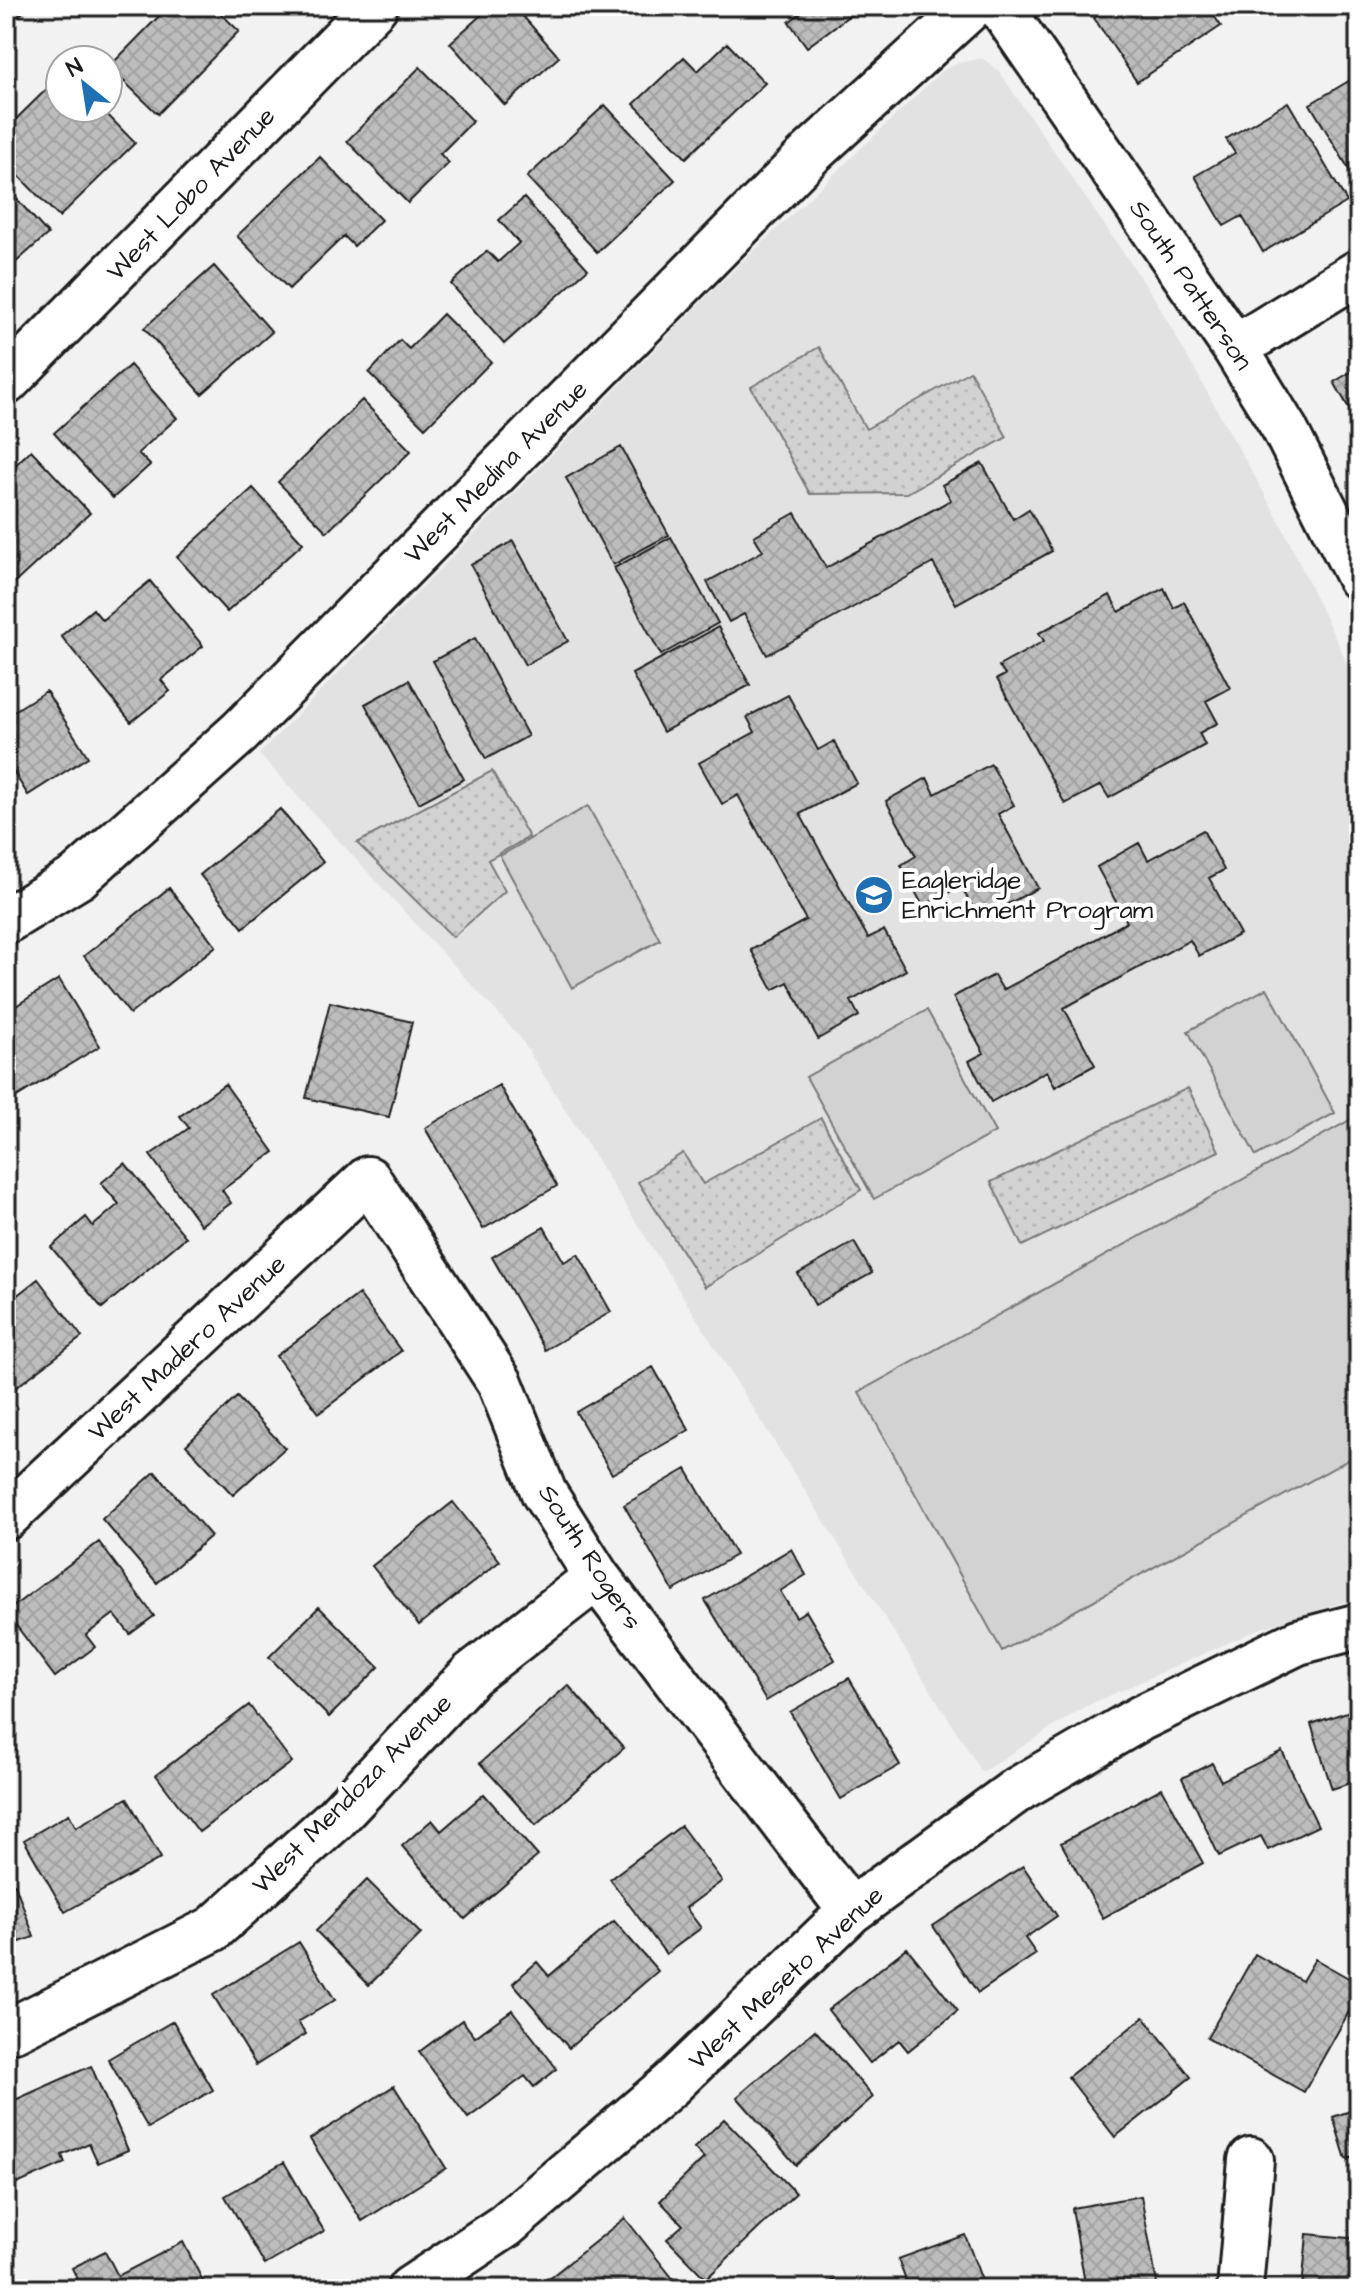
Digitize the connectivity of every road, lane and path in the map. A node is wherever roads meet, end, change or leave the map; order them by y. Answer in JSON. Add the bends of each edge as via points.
{"nodes":[{"id":1,"x":375,"y":6,"type":"edge"},
{"id":2,"x":972,"y":6,"type":"edge"},
{"id":3,"x":1000,"y":6,"type":"edge"},
{"id":4,"x":1359,"y":272,"type":"edge"},
{"id":5,"x":1235,"y":348,"type":"junction"},
{"id":6,"x":6,"y":382,"type":"edge"},
{"id":7,"x":1359,"y":577,"type":"edge"},
{"id":8,"x":6,"y":921,"type":"edge"},
{"id":9,"x":368,"y":1179,"type":"joint"},
{"id":10,"x":6,"y":1517,"type":"edge"},
{"id":11,"x":597,"y":1577,"type":"junction"},
{"id":12,"x":1359,"y":1626,"type":"edge"},
{"id":13,"x":851,"y":1911,"type":"junction"},
{"id":14,"x":6,"y":2031,"type":"edge"},
{"id":15,"x":1251,"y":2160,"type":"dead end"},
{"id":16,"x":410,"y":2289,"type":"edge"},
{"id":17,"x":1240,"y":2289,"type":"edge"}],
"edges":[{"from":1,"to":6,"type":"street","name":"West Lobo Avenue"},
{"from":2,"to":8,"type":"street","name":"West Medina Avenue","via":[[811,153],[240,732],[78,877]]},
{"from":3,"to":5,"type":"street","name":"South Patterson"},
{"from":4,"to":5,"type":"street"},
{"from":5,"to":7,"type":"street","name":"South Patterson","via":[[1284,428]]},
{"from":9,"to":10,"type":"street","name":"West Madero Avenue"},
{"from":9,"to":11,"type":"street","name":"South Rogers","via":[[500,1383],[544,1493]]},
{"from":11,"to":13,"type":"street","name":"South Rogers"},
{"from":11,"to":14,"type":"street","name":"West Mendoza Avenue","via":[[472,1674],[335,1819],[213,1929]]},
{"from":12,"to":13,"type":"street","name":"West Meseto Avenue","via":[[1298,1642],[1141,1718],[1017,1790]]},
{"from":13,"to":16,"type":"street","name":"West Meseto Avenue","via":[[658,2095],[505,2226]]},
{"from":15,"to":17,"type":"street"}]}
